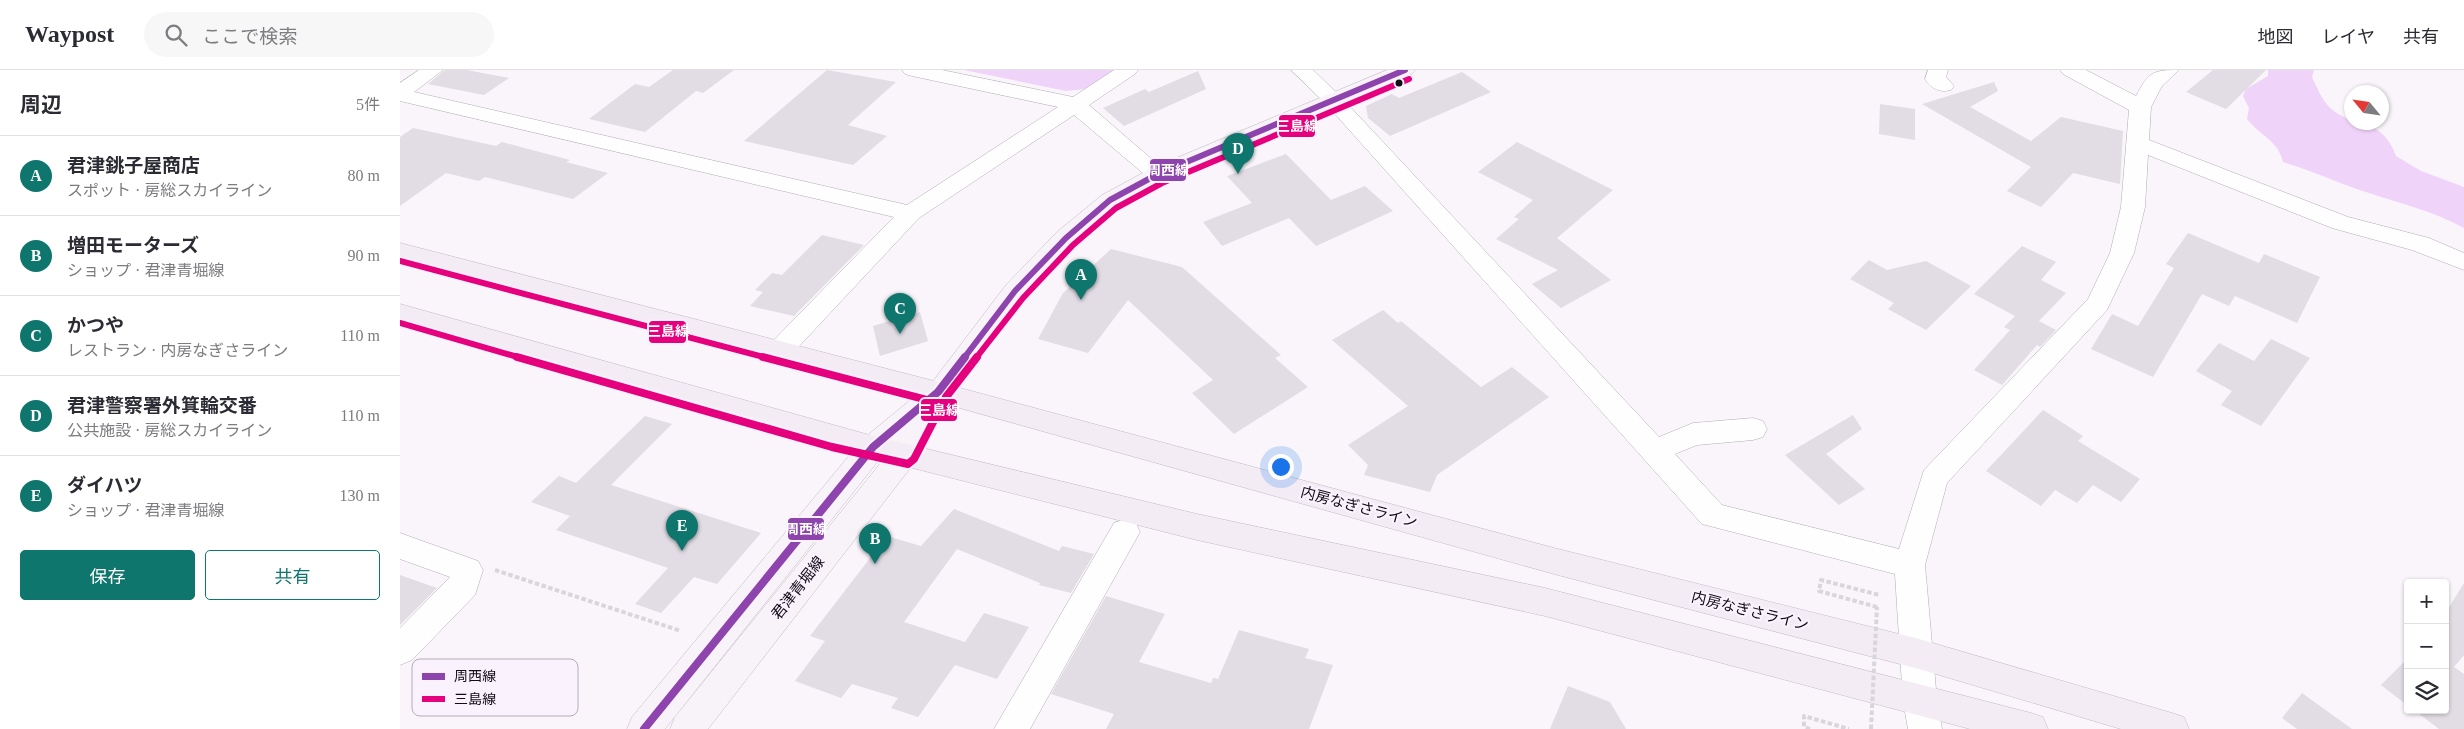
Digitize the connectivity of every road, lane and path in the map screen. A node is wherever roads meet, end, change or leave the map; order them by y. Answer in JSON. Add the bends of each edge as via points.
{"nodes":[{"id":1,"x":433,"y":70,"type":"edge"},
{"id":2,"x":912,"y":70,"type":"edge"},
{"id":3,"x":1128,"y":70,"type":"edge"},
{"id":4,"x":1302,"y":70,"type":"edge"},
{"id":5,"x":1406,"y":70,"type":"edge"},
{"id":6,"x":2070,"y":70,"type":"edge"},
{"id":7,"x":2169,"y":70,"type":"edge"},
{"id":8,"x":400,"y":93,"type":"edge"},
{"id":9,"x":1333,"y":100,"type":"junction"},
{"id":10,"x":1074,"y":105,"type":"junction"},
{"id":11,"x":2140,"y":107,"type":"junction"},
{"id":12,"x":2138,"y":143,"type":"junction"},
{"id":13,"x":1158,"y":174,"type":"junction"},
{"id":14,"x":911,"y":213,"type":"junction"},
{"id":15,"x":400,"y":251,"type":"edge"},
{"id":16,"x":2464,"y":262,"type":"edge"},
{"id":17,"x":400,"y":313,"type":"edge"},
{"id":18,"x":779,"y":351,"type":"junction"},
{"id":19,"x":938,"y":392,"type":"junction"},
{"id":20,"x":1753,"y":429,"type":"dead end"},
{"id":21,"x":873,"y":447,"type":"junction"},
{"id":22,"x":1655,"y":451,"type":"junction"},
{"id":23,"x":905,"y":454,"type":"junction"},
{"id":24,"x":1125,"y":532,"type":"dead end"},
{"id":25,"x":400,"y":546,"type":"edge"},
{"id":26,"x":1910,"y":565,"type":"junction"},
{"id":27,"x":467,"y":570,"type":"junction"},
{"id":28,"x":1879,"y":595,"type":"dead end"},
{"id":29,"x":681,"y":631,"type":"dead end"},
{"id":30,"x":400,"y":650,"type":"edge"},
{"id":31,"x":1918,"y":654,"type":"junction"},
{"id":32,"x":1923,"y":715,"type":"edge"},
{"id":33,"x":644,"y":729,"type":"edge"},
{"id":34,"x":687,"y":729,"type":"edge"},
{"id":35,"x":1011,"y":729,"type":"edge"},
{"id":36,"x":1810,"y":729,"type":"edge"},
{"id":37,"x":1849,"y":729,"type":"edge"},
{"id":38,"x":1871,"y":729,"type":"edge"},
{"id":39,"x":2031,"y":729,"type":"edge"},
{"id":40,"x":2172,"y":729,"type":"edge"}],
"edges":[{"from":1,"to":8,"type":"street"},
{"from":2,"to":10,"type":"street"},
{"from":3,"to":10,"type":"street"},
{"from":4,"to":9,"type":"street"},
{"from":5,"to":9,"type":"main road"},
{"from":6,"to":11,"type":"street"},
{"from":7,"to":11,"type":"street","via":[[2154,82]]},
{"from":8,"to":14,"type":"street"},
{"from":9,"to":13,"type":"main road"},
{"from":9,"to":22,"type":"street"},
{"from":10,"to":13,"type":"street"},
{"from":10,"to":14,"type":"street"},
{"from":11,"to":12,"type":"street"},
{"from":12,"to":16,"type":"street","via":[[2340,222],[2420,244]]},
{"from":12,"to":26,"type":"street","via":[[2133,207],[2122,254],[2098,304],[1934,478]]},
{"from":13,"to":19,"type":"main road","via":[[1110,200],[1066,238],[1015,290]]},
{"from":14,"to":18,"type":"street"},
{"from":15,"to":18,"type":"highway","name":"内房なぎさライン"},
{"from":17,"to":21,"type":"highway"},
{"from":18,"to":19,"type":"highway","name":"内房なぎさライン"},
{"from":19,"to":21,"type":"main road","name":"君津青堀線"},
{"from":19,"to":23,"type":"main road","name":"君津青堀線"},
{"from":19,"to":31,"type":"highway","name":"内房なぎさライン","via":[[1554,560]]},
{"from":20,"to":22,"type":"street","via":[[1692,434]]},
{"from":21,"to":23,"type":"highway"},
{"from":21,"to":33,"type":"main road","name":"君津青堀線"},
{"from":22,"to":26,"type":"street","via":[[1713,515]]},
{"from":23,"to":32,"type":"highway","via":[[1197,527],[1546,602]]},
{"from":23,"to":34,"type":"main road","name":"君津青堀線"},
{"from":24,"to":35,"type":"street"},
{"from":25,"to":27,"type":"street"},
{"from":26,"to":31,"type":"street"},
{"from":27,"to":29,"type":"path","via":[[487,568]]},
{"from":27,"to":30,"type":"street","via":[[464,585]]},
{"from":28,"to":38,"type":"path","bridge":true,"via":[[1821,580],[1819,591],[1877,607]]},
{"from":31,"to":32,"type":"street"},
{"from":31,"to":40,"type":"highway","name":"内房なぎさライン"},
{"from":32,"to":39,"type":"highway"},
{"from":36,"to":37,"type":"path","via":[[1804,727],[1804,716]]}]}
